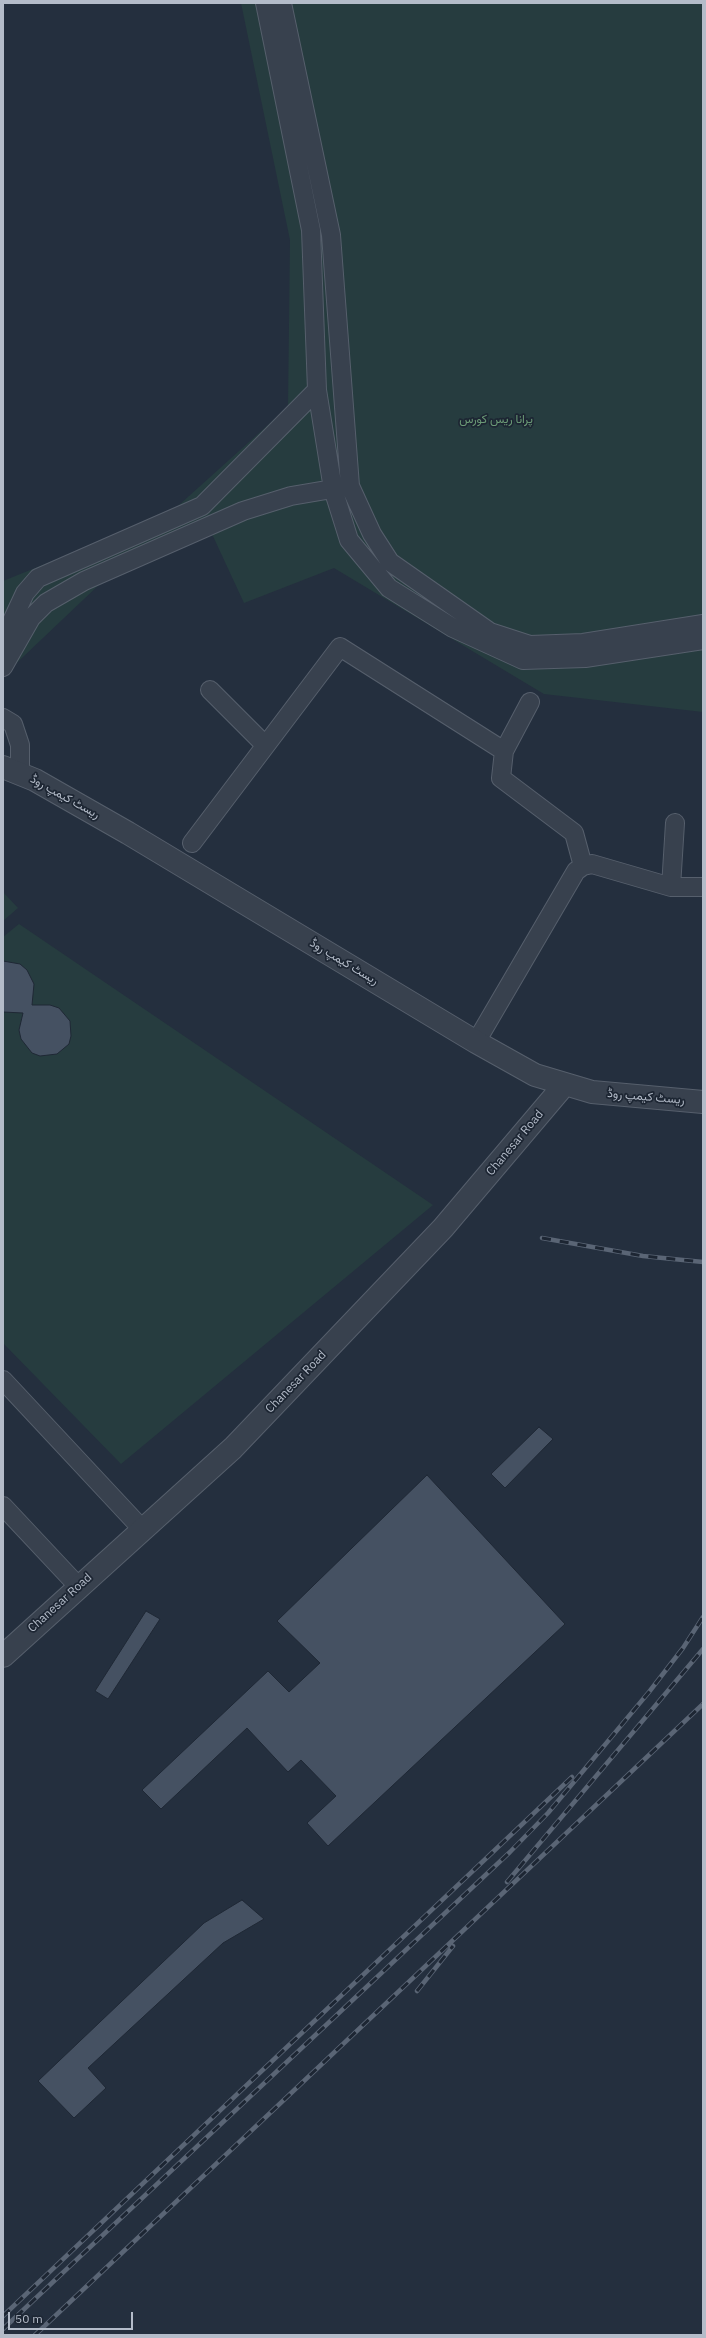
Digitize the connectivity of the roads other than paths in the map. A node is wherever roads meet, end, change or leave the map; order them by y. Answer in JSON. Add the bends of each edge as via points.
{"nodes":[{"id":1,"x":265,"y":3,"type":"edge"},
{"id":2,"x":282,"y":3,"type":"edge"},
{"id":3,"x":316,"y":390,"type":"junction"},
{"id":4,"x":342,"y":488,"type":"junction"},
{"id":5,"x":703,"y":624,"type":"edge"},
{"id":6,"x":703,"y":640,"type":"edge"},
{"id":7,"x":3,"y":648,"type":"edge"},
{"id":8,"x":3,"y":667,"type":"edge"},
{"id":9,"x":210,"y":690,"type":"dead end"},
{"id":10,"x":530,"y":702,"type":"dead end"},
{"id":11,"x":3,"y":718,"type":"edge"},
{"id":12,"x":265,"y":745,"type":"junction"},
{"id":13,"x":504,"y":752,"type":"junction"},
{"id":14,"x":12,"y":771,"type":"edge"},
{"id":15,"x":675,"y":823,"type":"dead end"},
{"id":16,"x":192,"y":843,"type":"dead end"},
{"id":17,"x":583,"y":866,"type":"junction"},
{"id":18,"x":671,"y":887,"type":"junction"},
{"id":19,"x":703,"y":887,"type":"edge"},
{"id":20,"x":476,"y":1042,"type":"junction"},
{"id":21,"x":565,"y":1084,"type":"junction"},
{"id":22,"x":703,"y":1102,"type":"edge"},
{"id":23,"x":3,"y":1380,"type":"edge"},
{"id":24,"x":3,"y":1506,"type":"edge"},
{"id":25,"x":143,"y":1530,"type":"junction"},
{"id":26,"x":78,"y":1586,"type":"junction"},
{"id":27,"x":3,"y":1656,"type":"edge"}],
"edges":[{"from":1,"to":3,"type":"street","via":[[311,230]]},
{"from":2,"to":4,"type":"street","via":[[331,235]]},
{"from":3,"to":4,"type":"street"},
{"from":3,"to":7,"type":"street","via":[[202,506],[38,578],[26,593],[11,623]]},
{"from":4,"to":5,"type":"street","via":[[390,562],[490,632],[530,645],[583,643]]},
{"from":4,"to":6,"type":"street","via":[[349,540],[389,588],[453,628],[523,660],[585,658]]},
{"from":4,"to":8,"type":"street","via":[[291,496],[243,511],[84,581],[46,603],[36,613]]},
{"from":9,"to":12,"type":"street"},
{"from":10,"to":13,"type":"street"},
{"from":11,"to":14,"type":"street","via":[[13,724],[20,745]]},
{"from":12,"to":13,"type":"street","via":[[340,647]]},
{"from":12,"to":16,"type":"street"},
{"from":13,"to":17,"type":"street","via":[[501,778],[574,833]]},
{"from":14,"to":20,"type":"street","name":"ریسٹ کیمپ روڈ","via":[[35,780],[128,833]]},
{"from":15,"to":18,"type":"street"},
{"from":17,"to":18,"type":"street","via":[[592,864]]},
{"from":17,"to":20,"type":"street","via":[[576,872]]},
{"from":18,"to":19,"type":"street"},
{"from":20,"to":21,"type":"street","name":"ریسٹ کیمپ روڈ","via":[[534,1074]]},
{"from":21,"to":22,"type":"street","name":"ریسٹ کیمپ روڈ","via":[[592,1092]]},
{"from":21,"to":25,"type":"street","name":"Chanesar Road","via":[[443,1228],[233,1448]]},
{"from":23,"to":25,"type":"street"},
{"from":24,"to":26,"type":"street"},
{"from":25,"to":26,"type":"street","name":"Chanesar Road"},
{"from":26,"to":27,"type":"street","name":"Chanesar Road"}]}
